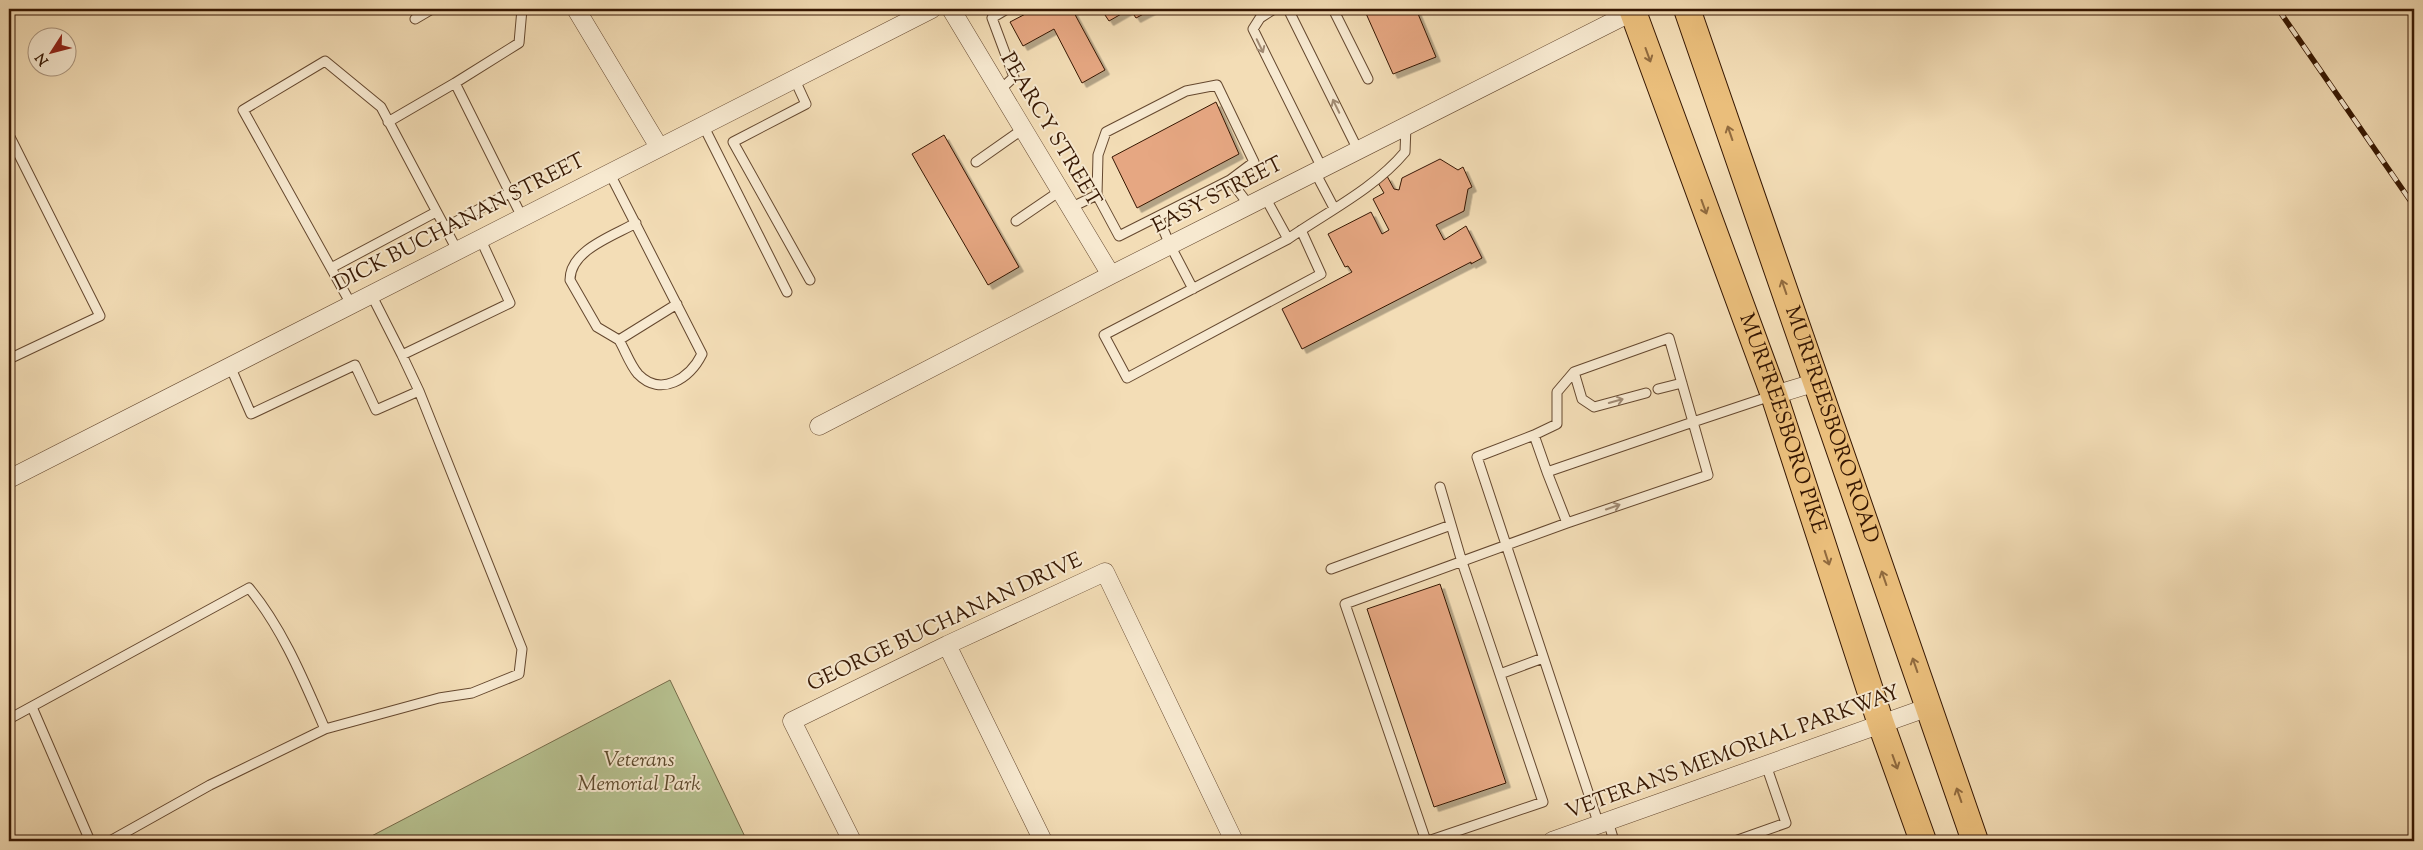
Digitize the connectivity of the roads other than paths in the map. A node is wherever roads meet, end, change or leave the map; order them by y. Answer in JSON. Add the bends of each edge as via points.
{"nodes":[{"id":1,"x":432,"y":9,"type":"edge"},
{"id":2,"x":522,"y":9,"type":"edge"},
{"id":3,"x":576,"y":9,"type":"edge"},
{"id":4,"x":932,"y":9,"type":"edge"},
{"id":5,"x":951,"y":9,"type":"edge"},
{"id":6,"x":1007,"y":9,"type":"edge"},
{"id":7,"x":1274,"y":9,"type":"edge"},
{"id":8,"x":1288,"y":9,"type":"edge"},
{"id":9,"x":1333,"y":9,"type":"edge"},
{"id":10,"x":1688,"y":9,"type":"edge"},
{"id":11,"x":1634,"y":10,"type":"edge"},
{"id":12,"x":416,"y":18,"type":"dead end"},
{"id":13,"x":794,"y":78,"type":"junction"},
{"id":14,"x":1368,"y":79,"type":"dead end"},
{"id":15,"x":455,"y":83,"type":"junction"},
{"id":16,"x":1000,"y":90,"type":"junction"},
{"id":17,"x":388,"y":122,"type":"junction"},
{"id":18,"x":703,"y":125,"type":"junction"},
{"id":19,"x":1406,"y":126,"type":"junction"},
{"id":20,"x":1023,"y":129,"type":"junction"},
{"id":21,"x":9,"y":135,"type":"edge"},
{"id":22,"x":659,"y":147,"type":"junction"},
{"id":23,"x":1358,"y":150,"type":"junction"},
{"id":24,"x":976,"y":162,"type":"dead end"},
{"id":25,"x":1319,"y":170,"type":"junction"},
{"id":26,"x":610,"y":172,"type":"junction"},
{"id":27,"x":1230,"y":180,"type":"junction"},
{"id":28,"x":1060,"y":191,"type":"junction"},
{"id":29,"x":511,"y":192,"type":"junction"},
{"id":30,"x":1097,"y":195,"type":"junction"},
{"id":31,"x":1265,"y":197,"type":"junction"},
{"id":32,"x":1250,"y":205,"type":"junction"},
{"id":33,"x":1070,"y":208,"type":"junction"},
{"id":34,"x":1334,"y":208,"type":"junction"},
{"id":35,"x":436,"y":212,"type":"junction"},
{"id":36,"x":522,"y":216,"type":"junction"},
{"id":37,"x":1158,"y":217,"type":"junction"},
{"id":38,"x":1016,"y":221,"type":"dead end"},
{"id":39,"x":636,"y":223,"type":"junction"},
{"id":40,"x":444,"y":228,"type":"junction"},
{"id":41,"x":1301,"y":230,"type":"junction"},
{"id":42,"x":480,"y":238,"type":"junction"},
{"id":43,"x":1288,"y":239,"type":"junction"},
{"id":44,"x":1170,"y":245,"type":"junction"},
{"id":45,"x":457,"y":250,"type":"junction"},
{"id":46,"x":331,"y":268,"type":"junction"},
{"id":47,"x":1111,"y":275,"type":"junction"},
{"id":48,"x":810,"y":280,"type":"dead end"},
{"id":49,"x":1193,"y":289,"type":"junction"},
{"id":50,"x":787,"y":292,"type":"dead end"},
{"id":51,"x":371,"y":294,"type":"junction"},
{"id":52,"x":351,"y":304,"type":"junction"},
{"id":53,"x":677,"y":304,"type":"junction"},
{"id":54,"x":619,"y":340,"type":"junction"},
{"id":55,"x":402,"y":354,"type":"junction"},
{"id":56,"x":9,"y":359,"type":"edge"},
{"id":57,"x":230,"y":366,"type":"junction"},
{"id":58,"x":1574,"y":372,"type":"junction"},
{"id":59,"x":1817,"y":382,"type":"junction"},
{"id":60,"x":1682,"y":383,"type":"junction"},
{"id":61,"x":1658,"y":389,"type":"dead end"},
{"id":62,"x":419,"y":391,"type":"junction"},
{"id":63,"x":1646,"y":393,"type":"dead end"},
{"id":64,"x":1774,"y":395,"type":"junction"},
{"id":65,"x":1693,"y":422,"type":"junction"},
{"id":66,"x":819,"y":426,"type":"dead end"},
{"id":67,"x":1534,"y":435,"type":"junction"},
{"id":68,"x":1547,"y":472,"type":"junction"},
{"id":69,"x":9,"y":479,"type":"edge"},
{"id":70,"x":1440,"y":487,"type":"dead end"},
{"id":71,"x":1567,"y":523,"type":"junction"},
{"id":72,"x":1451,"y":525,"type":"junction"},
{"id":73,"x":1506,"y":546,"type":"junction"},
{"id":74,"x":1462,"y":562,"type":"junction"},
{"id":75,"x":1331,"y":569,"type":"dead end"},
{"id":76,"x":947,"y":645,"type":"junction"},
{"id":77,"x":1543,"y":658,"type":"junction"},
{"id":78,"x":1500,"y":674,"type":"junction"},
{"id":79,"x":32,"y":707,"type":"junction"},
{"id":80,"x":1929,"y":707,"type":"junction"},
{"id":81,"x":9,"y":718,"type":"edge"},
{"id":82,"x":1881,"y":724,"type":"junction"},
{"id":83,"x":325,"y":730,"type":"junction"},
{"id":84,"x":1766,"y":765,"type":"junction"},
{"id":85,"x":1603,"y":823,"type":"junction"},
{"id":86,"x":90,"y":841,"type":"edge"},
{"id":87,"x":110,"y":841,"type":"edge"},
{"id":88,"x":852,"y":841,"type":"edge"},
{"id":89,"x":1043,"y":841,"type":"edge"},
{"id":90,"x":1234,"y":841,"type":"edge"},
{"id":91,"x":1427,"y":841,"type":"edge"},
{"id":92,"x":1552,"y":841,"type":"edge"},
{"id":93,"x":1614,"y":841,"type":"edge"},
{"id":94,"x":1735,"y":841,"type":"edge"},
{"id":95,"x":1923,"y":841,"type":"edge"},
{"id":96,"x":1975,"y":841,"type":"edge"}],
"edges":[{"from":1,"to":12,"type":"lane"},
{"from":2,"to":15,"type":"lane","via":[[519,43]]},
{"from":3,"to":22,"type":"street"},
{"from":4,"to":13,"type":"street","name":"DICK BUCHANAN STREET"},
{"from":5,"to":16,"type":"street","name":"PEARCY STREET"},
{"from":6,"to":16,"type":"lane","via":[[992,18],[1014,77]]},
{"from":7,"to":25,"type":"lane","one_way":true,"via":[[1260,18],[1253,29]]},
{"from":23,"to":8,"type":"lane","one_way":true},
{"from":9,"to":14,"type":"lane"},
{"from":59,"to":10,"type":"main road","name":"MURFREESBORO ROAD","one_way":true},
{"from":11,"to":19,"type":"street","name":"EASY STREET"},
{"from":11,"to":64,"type":"main road","name":"MURFREESBORO PIKE","one_way":true},
{"from":13,"to":18,"type":"street","name":"DICK BUCHANAN STREET"},
{"from":13,"to":48,"type":"lane","via":[[806,104],[733,142]]},
{"from":15,"to":17,"type":"lane"},
{"from":15,"to":29,"type":"lane"},
{"from":16,"to":20,"type":"street","name":"PEARCY STREET"},
{"from":17,"to":35,"type":"lane"},
{"from":17,"to":46,"type":"lane","via":[[380,107],[326,61],[243,110]]},
{"from":18,"to":22,"type":"street","name":"DICK BUCHANAN STREET"},
{"from":18,"to":50,"type":"lane"},
{"from":19,"to":23,"type":"street","name":"EASY STREET"},
{"from":19,"to":34,"type":"lane","via":[[1406,152],[1390,170]]},
{"from":20,"to":24,"type":"lane"},
{"from":20,"to":28,"type":"street","name":"PEARCY STREET"},
{"from":21,"to":56,"type":"lane","via":[[100,316]]},
{"from":22,"to":26,"type":"street","name":"DICK BUCHANAN STREET"},
{"from":23,"to":25,"type":"street","name":"EASY STREET"},
{"from":25,"to":31,"type":"street","name":"EASY STREET"},
{"from":25,"to":34,"type":"lane"},
{"from":26,"to":36,"type":"street","name":"DICK BUCHANAN STREET"},
{"from":26,"to":39,"type":"lane"},
{"from":27,"to":30,"type":"lane","via":[[1254,162],[1217,85],[1186,91],[1106,132],[1098,155]]},
{"from":27,"to":32,"type":"lane"},
{"from":27,"to":37,"type":"lane"},
{"from":28,"to":33,"type":"street","name":"PEARCY STREET"},
{"from":28,"to":38,"type":"lane"},
{"from":29,"to":36,"type":"lane"},
{"from":29,"to":40,"type":"lane"},
{"from":30,"to":33,"type":"lane"},
{"from":30,"to":37,"type":"lane","via":[[1119,236]]},
{"from":31,"to":32,"type":"street","name":"EASY STREET"},
{"from":31,"to":43,"type":"lane"},
{"from":32,"to":44,"type":"street","name":"EASY STREET"},
{"from":33,"to":47,"type":"street","name":"PEARCY STREET"},
{"from":34,"to":41,"type":"lane"},
{"from":35,"to":40,"type":"lane"},
{"from":35,"to":46,"type":"lane"},
{"from":36,"to":42,"type":"street","name":"DICK BUCHANAN STREET"},
{"from":37,"to":44,"type":"lane"},
{"from":39,"to":53,"type":"lane"},
{"from":39,"to":54,"type":"lane","via":[[581,255],[570,272],[570,280],[597,327]]},
{"from":40,"to":45,"type":"lane"},
{"from":41,"to":43,"type":"lane"},
{"from":41,"to":49,"type":"lane","via":[[1321,274],[1126,378],[1104,335]]},
{"from":42,"to":45,"type":"street","name":"DICK BUCHANAN STREET"},
{"from":42,"to":55,"type":"lane","via":[[510,302]]},
{"from":43,"to":49,"type":"lane"},
{"from":44,"to":47,"type":"street","name":"EASY STREET"},
{"from":44,"to":49,"type":"lane"},
{"from":45,"to":51,"type":"street","name":"DICK BUCHANAN STREET"},
{"from":46,"to":52,"type":"lane"},
{"from":47,"to":66,"type":"street","name":"EASY STREET"},
{"from":51,"to":52,"type":"street","name":"DICK BUCHANAN STREET"},
{"from":51,"to":55,"type":"lane"},
{"from":52,"to":57,"type":"street","name":"DICK BUCHANAN STREET"},
{"from":53,"to":54,"type":"lane"},
{"from":53,"to":54,"type":"lane","via":[[702,354],[695,367],[682,378],[665,385],[651,385],[637,373]]},
{"from":55,"to":62,"type":"lane"},
{"from":57,"to":62,"type":"lane","via":[[251,414],[355,365],[376,410]]},
{"from":57,"to":69,"type":"street","name":"DICK BUCHANAN STREET"},
{"from":58,"to":60,"type":"lane","via":[[1669,338]]},
{"from":58,"to":63,"type":"lane","one_way":true,"via":[[1582,399],[1594,407]]},
{"from":58,"to":67,"type":"lane","via":[[1557,392],[1557,424]]},
{"from":59,"to":64,"type":"street"},
{"from":80,"to":59,"type":"main road","name":"MURFREESBORO ROAD","one_way":true},
{"from":60,"to":61,"type":"lane"},
{"from":60,"to":65,"type":"lane"},
{"from":62,"to":83,"type":"lane","via":[[522,649],[519,674],[472,693],[439,698]]},
{"from":64,"to":65,"type":"lane"},
{"from":64,"to":82,"type":"main road","name":"MURFREESBORO PIKE","one_way":true},
{"from":65,"to":68,"type":"lane"},
{"from":71,"to":65,"type":"lane","one_way":true,"via":[[1708,475]]},
{"from":67,"to":68,"type":"lane"},
{"from":67,"to":73,"type":"lane","via":[[1477,457]]},
{"from":68,"to":71,"type":"lane"},
{"from":70,"to":72,"type":"lane"},
{"from":71,"to":73,"type":"lane"},
{"from":72,"to":74,"type":"lane"},
{"from":72,"to":75,"type":"lane"},
{"from":73,"to":74,"type":"lane"},
{"from":73,"to":77,"type":"lane"},
{"from":74,"to":78,"type":"lane"},
{"from":74,"to":91,"type":"lane","via":[[1345,604]]},
{"from":76,"to":88,"type":"street","name":"GEORGE BUCHANAN DRIVE","via":[[792,721]]},
{"from":76,"to":89,"type":"street"},
{"from":76,"to":90,"type":"street","name":"GEORGE BUCHANAN DRIVE","via":[[1105,572]]},
{"from":77,"to":78,"type":"lane"},
{"from":77,"to":85,"type":"lane"},
{"from":78,"to":91,"type":"lane","via":[[1543,802]]},
{"from":79,"to":81,"type":"lane"},
{"from":79,"to":83,"type":"lane","via":[[248,588],[264,606],[299,670]]},
{"from":79,"to":86,"type":"lane"},
{"from":80,"to":82,"type":"street","name":"VETERANS MEMORIAL PARKWAY"},
{"from":96,"to":80,"type":"main road","name":"MURFREESBORO ROAD","one_way":true},
{"from":82,"to":84,"type":"street","name":"VETERANS MEMORIAL PARKWAY"},
{"from":82,"to":95,"type":"main road","name":"MURFREESBORO PIKE","one_way":true},
{"from":83,"to":87,"type":"lane","via":[[210,785]]},
{"from":84,"to":85,"type":"street","name":"VETERANS MEMORIAL PARKWAY"},
{"from":84,"to":94,"type":"lane","via":[[1786,823]]},
{"from":85,"to":92,"type":"street","name":"VETERANS MEMORIAL PARKWAY"},
{"from":85,"to":93,"type":"lane"}]}
